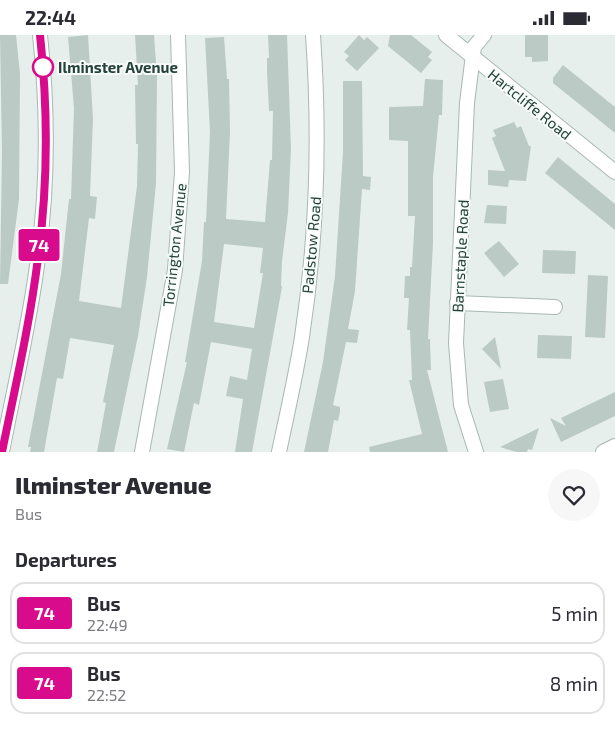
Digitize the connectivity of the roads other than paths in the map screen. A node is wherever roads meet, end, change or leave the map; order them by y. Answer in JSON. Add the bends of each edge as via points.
{"nodes":[{"id":1,"x":40,"y":35,"type":"edge"},
{"id":2,"x":178,"y":35,"type":"edge"},
{"id":3,"x":313,"y":35,"type":"edge"},
{"id":4,"x":446,"y":35,"type":"edge"},
{"id":5,"x":484,"y":35,"type":"edge"},
{"id":6,"x":474,"y":58,"type":"junction"},
{"id":7,"x":615,"y":172,"type":"edge"},
{"id":8,"x":457,"y":303,"type":"junction"},
{"id":9,"x":555,"y":307,"type":"dead end"},
{"id":10,"x":615,"y":446,"type":"edge"},
{"id":11,"x":2,"y":452,"type":"edge"},
{"id":12,"x":142,"y":452,"type":"edge"},
{"id":13,"x":279,"y":452,"type":"edge"},
{"id":14,"x":476,"y":452,"type":"edge"},
{"id":15,"x":603,"y":452,"type":"edge"}],
"edges":[{"from":1,"to":11,"type":"street","via":[[45,155],[38,257]]},
{"from":2,"to":12,"type":"street","name":"Torrington Avenue","via":[[182,172],[175,270]]},
{"from":3,"to":13,"type":"street","name":"Padstow Road","via":[[315,204],[302,337]]},
{"from":4,"to":6,"type":"street","name":"Hartcliffe Road"},
{"from":5,"to":6,"type":"street","name":"Barnstaple Road","via":[[474,47]]},
{"from":6,"to":7,"type":"street","name":"Hartcliffe Road"},
{"from":6,"to":8,"type":"street","name":"Barnstaple Road","via":[[467,103]]},
{"from":8,"to":9,"type":"street"},
{"from":8,"to":14,"type":"street","name":"Barnstaple Road","via":[[458,388]]},
{"from":10,"to":15,"type":"street"}]}
